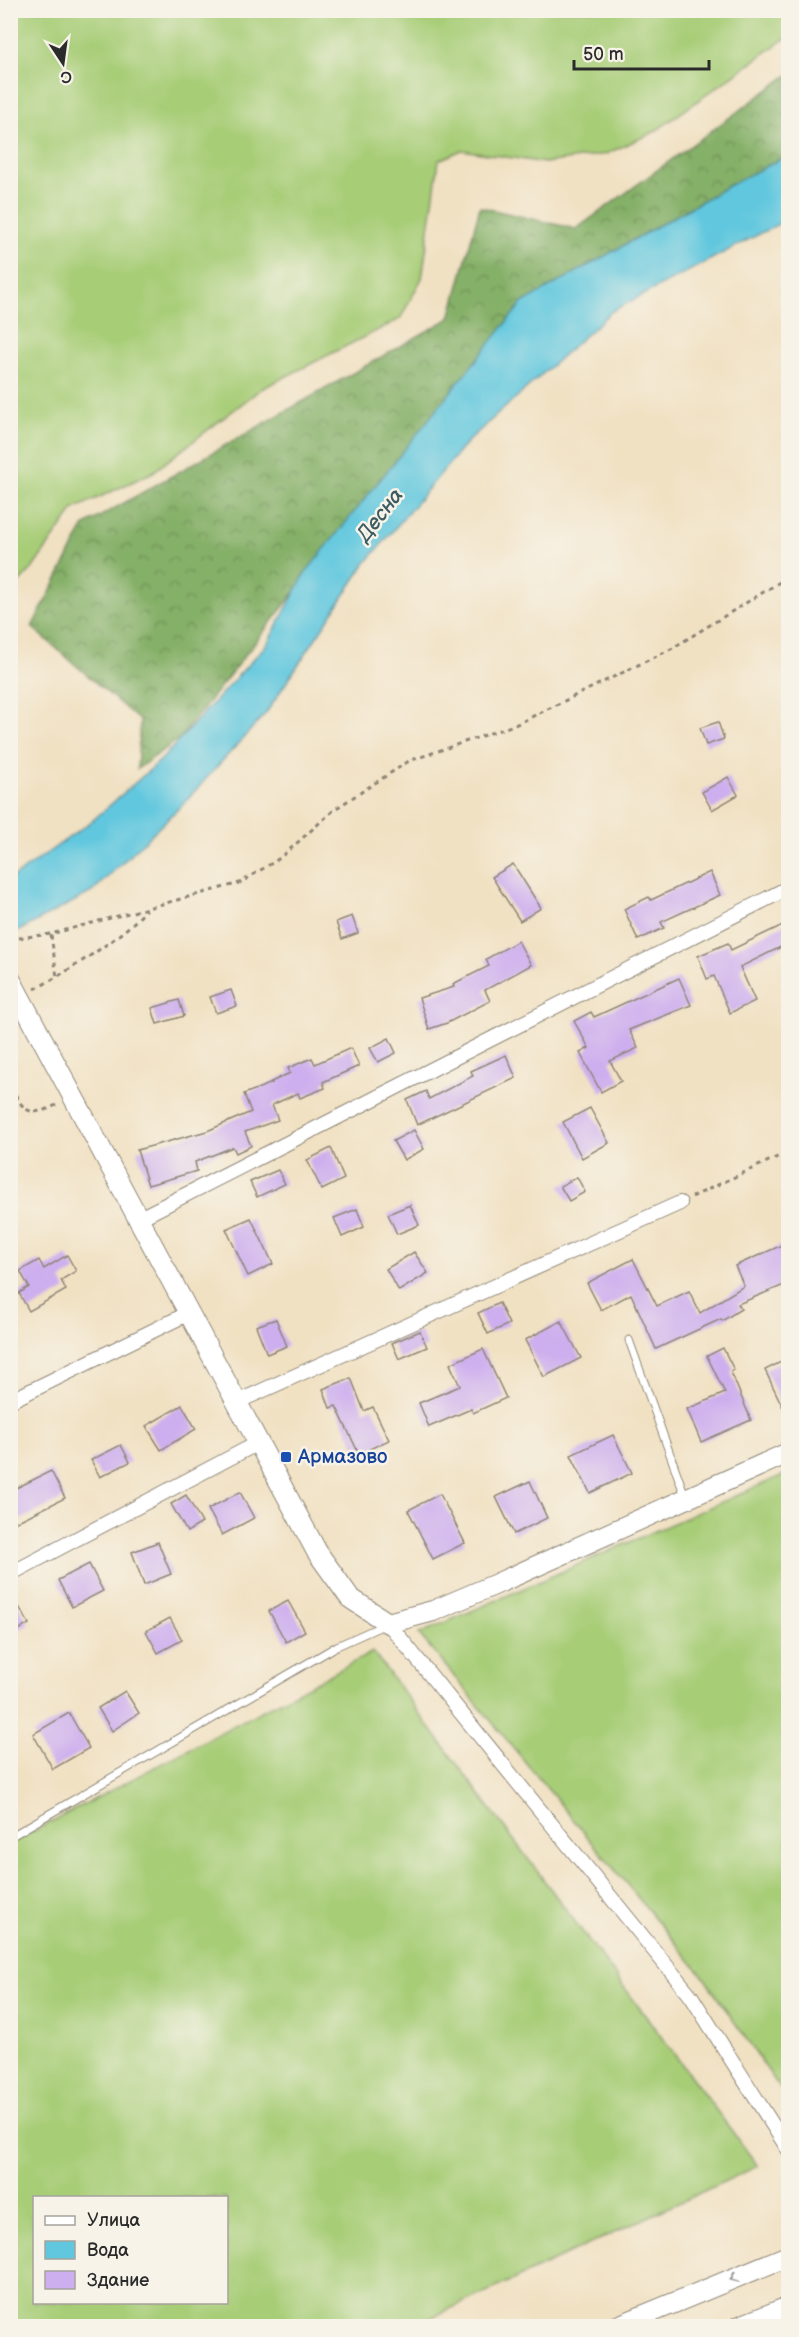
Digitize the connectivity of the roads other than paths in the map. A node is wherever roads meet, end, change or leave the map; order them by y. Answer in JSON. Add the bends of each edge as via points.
{"nodes":[{"id":1,"x":789,"y":888,"type":"edge"},
{"id":2,"x":10,"y":980,"type":"edge"},
{"id":3,"x":680,"y":1203,"type":"road end"},
{"id":4,"x":138,"y":1219,"type":"junction"},
{"id":5,"x":189,"y":1313,"type":"junction"},
{"id":6,"x":629,"y":1340,"type":"dead end"},
{"id":7,"x":10,"y":1401,"type":"edge"},
{"id":8,"x":237,"y":1402,"type":"junction"},
{"id":9,"x":258,"y":1443,"type":"junction"},
{"id":10,"x":789,"y":1453,"type":"edge"},
{"id":11,"x":686,"y":1500,"type":"junction"},
{"id":12,"x":10,"y":1574,"type":"edge"},
{"id":13,"x":388,"y":1623,"type":"junction"},
{"id":14,"x":10,"y":1837,"type":"edge"},
{"id":15,"x":789,"y":2149,"type":"edge"},
{"id":16,"x":789,"y":2256,"type":"edge"},
{"id":17,"x":789,"y":2307,"type":"edge"},
{"id":18,"x":618,"y":2326,"type":"edge"},
{"id":19,"x":740,"y":2326,"type":"edge"}],
"edges":[{"from":1,"to":4,"type":"street"},
{"from":2,"to":4,"type":"street"},
{"from":3,"to":8,"type":"street"},
{"from":4,"to":5,"type":"street"},
{"from":5,"to":7,"type":"street"},
{"from":5,"to":8,"type":"street"},
{"from":6,"to":11,"type":"lane"},
{"from":8,"to":9,"type":"street"},
{"from":9,"to":12,"type":"street"},
{"from":9,"to":13,"type":"street","via":[[317,1552],[350,1598]]},
{"from":10,"to":11,"type":"street"},
{"from":11,"to":13,"type":"street","via":[[433,1611]]},
{"from":13,"to":14,"type":"lane","via":[[337,1646]]},
{"from":13,"to":15,"type":"street","via":[[691,1996]]},
{"from":16,"to":18,"type":"street","one_way":true},
{"from":17,"to":19,"type":"street"}]}
